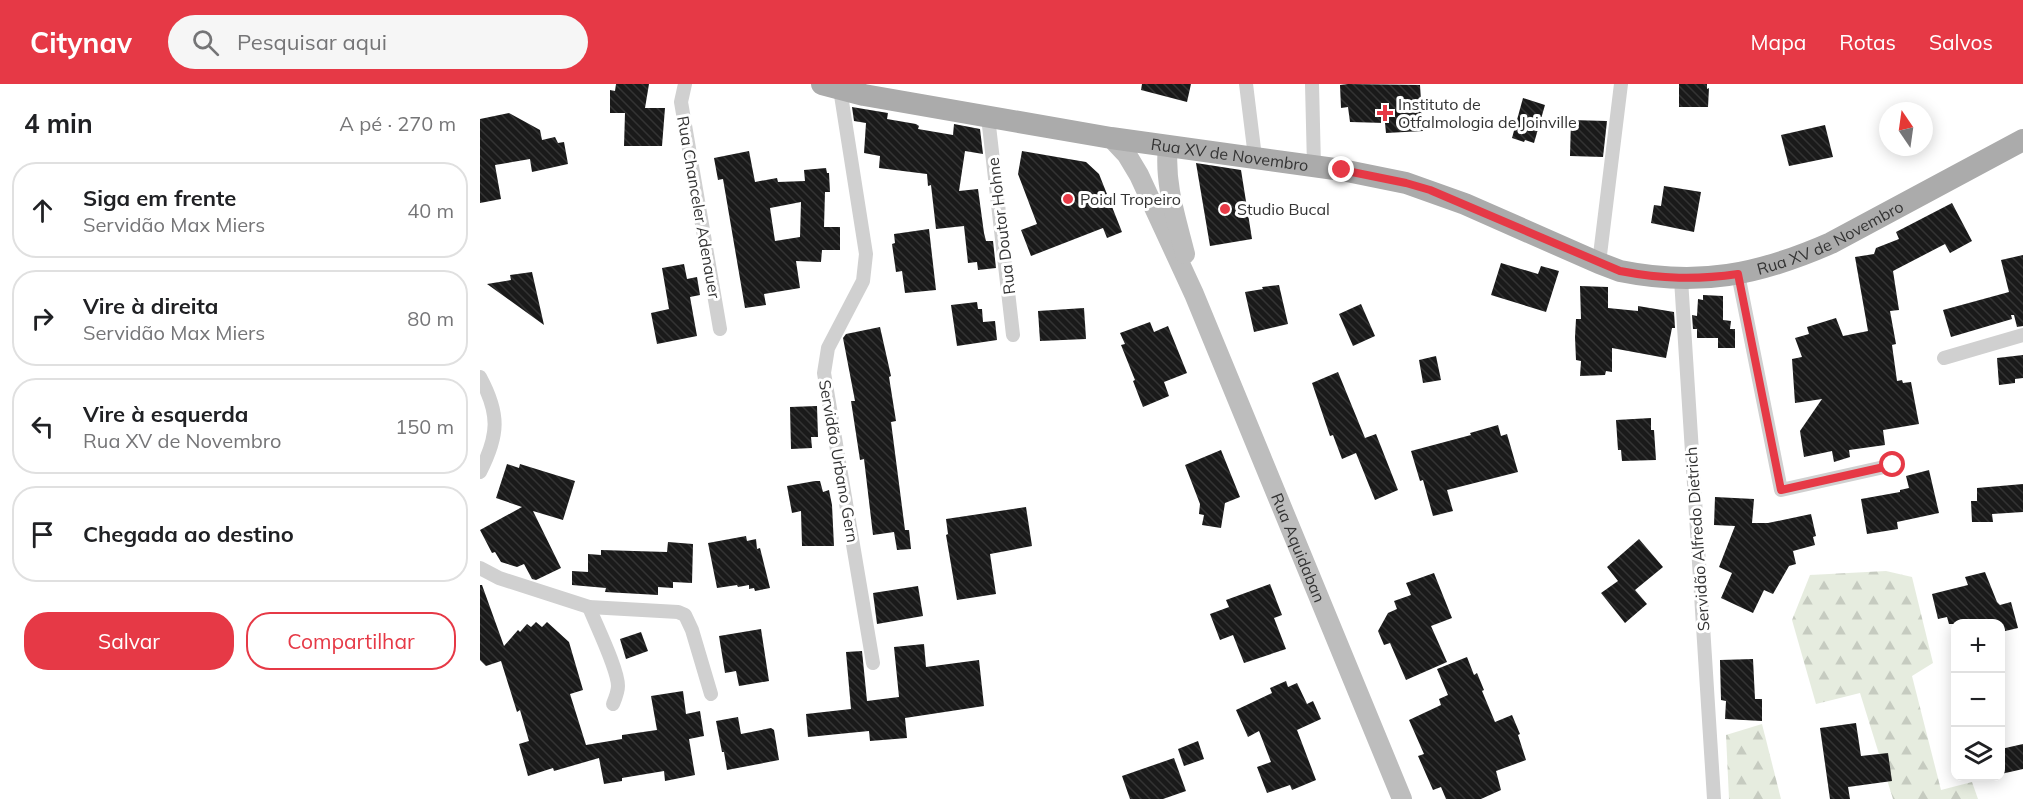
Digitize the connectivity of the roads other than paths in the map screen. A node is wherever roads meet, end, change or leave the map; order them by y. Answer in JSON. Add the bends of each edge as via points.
{"nodes":[{"id":1,"x":685,"y":84,"type":"edge"},
{"id":2,"x":1246,"y":84,"type":"edge"},
{"id":3,"x":1312,"y":84,"type":"edge"},
{"id":4,"x":1621,"y":84,"type":"edge"},
{"id":5,"x":831,"y":87,"type":"edge"},
{"id":6,"x":988,"y":117,"type":"junction"},
{"id":7,"x":1111,"y":138,"type":"junction"},
{"id":8,"x":2023,"y":140,"type":"edge"},
{"id":9,"x":1168,"y":146,"type":"junction"},
{"id":10,"x":1255,"y":157,"type":"junction"},
{"id":11,"x":1314,"y":166,"type":"junction"},
{"id":12,"x":1599,"y":263,"type":"junction"},
{"id":13,"x":1738,"y":274,"type":"junction"},
{"id":14,"x":1681,"y":279,"type":"junction"},
{"id":15,"x":1194,"y":294,"type":"junction"},
{"id":16,"x":720,"y":329,"type":"dead end"},
{"id":17,"x":2023,"y":334,"type":"edge"},
{"id":18,"x":1013,"y":335,"type":"dead end"},
{"id":19,"x":1944,"y":358,"type":"dead end"},
{"id":20,"x":480,"y":377,"type":"edge"},
{"id":21,"x":1893,"y":465,"type":"dead end"},
{"id":22,"x":480,"y":472,"type":"edge"},
{"id":23,"x":480,"y":568,"type":"edge"},
{"id":24,"x":588,"y":607,"type":"junction"},
{"id":25,"x":873,"y":663,"type":"dead end"},
{"id":26,"x":711,"y":694,"type":"dead end"},
{"id":27,"x":613,"y":704,"type":"dead end"},
{"id":28,"x":1402,"y":799,"type":"edge"},
{"id":29,"x":1714,"y":799,"type":"edge"}],
"edges":[{"from":1,"to":16,"type":"street","name":"Rua Chanceler Adenauer","via":[[681,102]]},
{"from":2,"to":10,"type":"street"},
{"from":3,"to":11,"type":"street"},
{"from":4,"to":12,"type":"street"},
{"from":5,"to":6,"type":"main road","name":"Rua XV de Novembro"},
{"from":5,"to":25,"type":"street","name":"Servidão Urbano Gern","via":[[866,254],[863,281],[828,348],[824,373]]},
{"from":6,"to":7,"type":"main road","name":"Rua XV de Novembro"},
{"from":6,"to":18,"type":"street","name":"Rua Doutor Hohne"},
{"from":7,"to":9,"type":"main road","name":"Rua XV de Novembro"},
{"from":7,"to":15,"type":"street","name":"Rua Aquidaban","via":[[1139,175]]},
{"from":8,"to":13,"type":"main road","name":"Rua XV de Novembro","via":[[1831,243]]},
{"from":9,"to":10,"type":"main road","name":"Rua XV de Novembro"},
{"from":9,"to":15,"type":"street","name":"Rua Aquidaban","via":[[1167,182]]},
{"from":10,"to":11,"type":"main road","name":"Rua XV de Novembro"},
{"from":11,"to":12,"type":"main road","name":"Rua XV de Novembro","via":[[1430,190]]},
{"from":12,"to":14,"type":"main road","name":"Rua XV de Novembro","via":[[1620,271]]},
{"from":13,"to":14,"type":"main road","name":"Rua XV de Novembro"},
{"from":13,"to":21,"type":"street","via":[[1781,490]]},
{"from":14,"to":29,"type":"street","name":"Servidão Alfredo Dietrich"},
{"from":15,"to":28,"type":"street","name":"Rua Aquidaban"},
{"from":17,"to":19,"type":"street"},
{"from":20,"to":22,"type":"street","via":[[494,410],[496,429]]},
{"from":23,"to":24,"type":"street"},
{"from":24,"to":26,"type":"street","via":[[685,615]]},
{"from":24,"to":27,"type":"street","via":[[617,680]]}]}
